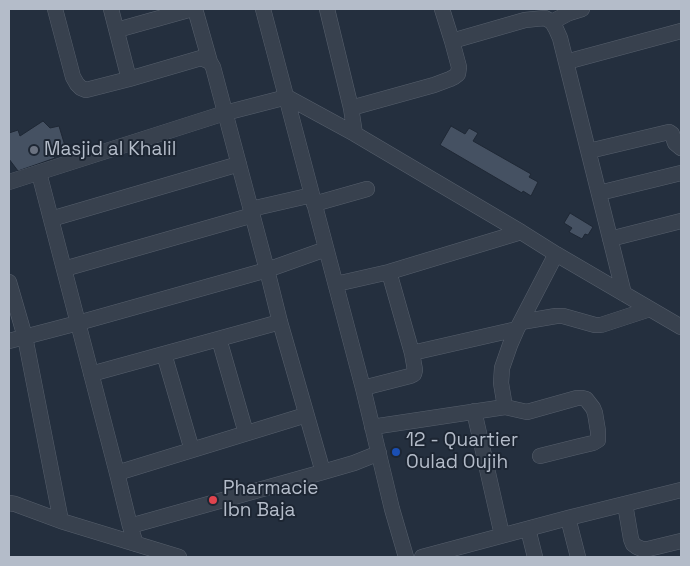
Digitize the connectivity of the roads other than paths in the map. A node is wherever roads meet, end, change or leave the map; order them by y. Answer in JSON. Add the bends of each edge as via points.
{"nodes":[{"id":1,"x":54,"y":9,"type":"edge"},
{"id":2,"x":111,"y":9,"type":"edge"},
{"id":3,"x":263,"y":9,"type":"edge"},
{"id":4,"x":327,"y":9,"type":"edge"},
{"id":5,"x":442,"y":9,"type":"edge"},
{"id":6,"x":582,"y":9,"type":"edge"},
{"id":7,"x":186,"y":10,"type":"edge"},
{"id":8,"x":552,"y":22,"type":"junction"},
{"id":9,"x":116,"y":30,"type":"junction"},
{"id":10,"x":681,"y":32,"type":"edge"},
{"id":11,"x":452,"y":41,"type":"junction"},
{"id":12,"x":210,"y":62,"type":"junction"},
{"id":13,"x":566,"y":62,"type":"junction"},
{"id":14,"x":129,"y":79,"type":"junction"},
{"id":15,"x":287,"y":97,"type":"junction"},
{"id":16,"x":351,"y":108,"type":"junction"},
{"id":17,"x":225,"y":113,"type":"junction"},
{"id":18,"x":355,"y":134,"type":"junction"},
{"id":19,"x":681,"y":148,"type":"edge"},
{"id":20,"x":588,"y":151,"type":"junction"},
{"id":21,"x":239,"y":164,"type":"junction"},
{"id":22,"x":39,"y":173,"type":"junction"},
{"id":23,"x":681,"y":173,"type":"edge"},
{"id":24,"x":9,"y":182,"type":"edge"},
{"id":25,"x":367,"y":189,"type":"dead end"},
{"id":26,"x":599,"y":193,"type":"junction"},
{"id":27,"x":313,"y":199,"type":"junction"},
{"id":28,"x":252,"y":212,"type":"junction"},
{"id":29,"x":51,"y":219,"type":"junction"},
{"id":30,"x":681,"y":221,"type":"edge"},
{"id":31,"x":521,"y":232,"type":"junction"},
{"id":32,"x":610,"y":239,"type":"junction"},
{"id":33,"x":326,"y":249,"type":"junction"},
{"id":34,"x":556,"y":254,"type":"junction"},
{"id":35,"x":64,"y":269,"type":"junction"},
{"id":36,"x":267,"y":270,"type":"junction"},
{"id":37,"x":390,"y":272,"type":"junction"},
{"id":38,"x":9,"y":282,"type":"edge"},
{"id":39,"x":336,"y":284,"type":"junction"},
{"id":40,"x":624,"y":294,"type":"junction"},
{"id":41,"x":650,"y":309,"type":"junction"},
{"id":42,"x":280,"y":322,"type":"junction"},
{"id":43,"x":78,"y":323,"type":"junction"},
{"id":44,"x":519,"y":326,"type":"junction"},
{"id":45,"x":681,"y":327,"type":"edge"},
{"id":46,"x":25,"y":337,"type":"junction"},
{"id":47,"x":219,"y":339,"type":"junction"},
{"id":48,"x":9,"y":341,"type":"edge"},
{"id":49,"x":412,"y":353,"type":"junction"},
{"id":50,"x":164,"y":354,"type":"junction"},
{"id":51,"x":91,"y":374,"type":"junction"},
{"id":52,"x":363,"y":388,"type":"junction"},
{"id":53,"x":504,"y":407,"type":"junction"},
{"id":54,"x":474,"y":411,"type":"junction"},
{"id":55,"x":306,"y":415,"type":"junction"},
{"id":56,"x":372,"y":427,"type":"junction"},
{"id":57,"x":246,"y":433,"type":"junction"},
{"id":58,"x":192,"y":450,"type":"junction"},
{"id":59,"x":379,"y":453,"type":"junction"},
{"id":60,"x":540,"y":456,"type":"dead end"},
{"id":61,"x":323,"y":472,"type":"junction"},
{"id":62,"x":117,"y":473,"type":"junction"},
{"id":63,"x":681,"y":492,"type":"edge"},
{"id":64,"x":11,"y":504,"type":"edge"},
{"id":65,"x":625,"y":504,"type":"junction"},
{"id":66,"x":568,"y":518,"type":"junction"},
{"id":67,"x":61,"y":521,"type":"junction"},
{"id":68,"x":130,"y":526,"type":"junction"},
{"id":69,"x":528,"y":529,"type":"junction"},
{"id":70,"x":502,"y":535,"type":"junction"},
{"id":71,"x":681,"y":541,"type":"edge"},
{"id":72,"x":136,"y":544,"type":"junction"},
{"id":73,"x":473,"y":550,"type":"edge"},
{"id":74,"x":180,"y":557,"type":"edge"},
{"id":75,"x":406,"y":557,"type":"edge"},
{"id":76,"x":422,"y":557,"type":"edge"},
{"id":77,"x":535,"y":557,"type":"edge"},
{"id":78,"x":578,"y":557,"type":"edge"}],
"edges":[{"from":1,"to":14,"type":"street","via":[[73,77],[81,88],[86,90]]},
{"from":2,"to":9,"type":"street"},
{"from":3,"to":15,"type":"street"},
{"from":4,"to":16,"type":"street"},
{"from":5,"to":11,"type":"street"},
{"from":6,"to":8,"type":"street"},
{"from":7,"to":9,"type":"street"},
{"from":7,"to":12,"type":"street"},
{"from":8,"to":11,"type":"street","via":[[545,18],[525,20]]},
{"from":8,"to":13,"type":"street"},
{"from":9,"to":14,"type":"street"},
{"from":10,"to":13,"type":"street"},
{"from":11,"to":16,"type":"street","via":[[459,67],[458,74],[450,80]]},
{"from":12,"to":14,"type":"street","via":[[201,58]]},
{"from":12,"to":17,"type":"street"},
{"from":13,"to":20,"type":"street"},
{"from":15,"to":17,"type":"street"},
{"from":15,"to":18,"type":"street"},
{"from":15,"to":27,"type":"street"},
{"from":16,"to":18,"type":"street"},
{"from":17,"to":21,"type":"street"},
{"from":17,"to":22,"type":"street"},
{"from":18,"to":31,"type":"street"},
{"from":19,"to":20,"type":"street","via":[[669,132]]},
{"from":20,"to":26,"type":"street"},
{"from":21,"to":28,"type":"street"},
{"from":21,"to":29,"type":"street"},
{"from":22,"to":24,"type":"street"},
{"from":22,"to":29,"type":"street"},
{"from":23,"to":26,"type":"street"},
{"from":25,"to":27,"type":"street"},
{"from":26,"to":32,"type":"street"},
{"from":27,"to":28,"type":"street"},
{"from":27,"to":33,"type":"street"},
{"from":28,"to":35,"type":"street"},
{"from":28,"to":36,"type":"street"},
{"from":29,"to":35,"type":"street"},
{"from":30,"to":32,"type":"street"},
{"from":31,"to":34,"type":"street"},
{"from":31,"to":37,"type":"street"},
{"from":32,"to":40,"type":"street"},
{"from":33,"to":36,"type":"street"},
{"from":33,"to":39,"type":"street"},
{"from":34,"to":40,"type":"street"},
{"from":34,"to":44,"type":"street"},
{"from":35,"to":43,"type":"street"},
{"from":36,"to":42,"type":"street"},
{"from":36,"to":43,"type":"street"},
{"from":37,"to":39,"type":"street"},
{"from":37,"to":49,"type":"street"},
{"from":38,"to":46,"type":"street"},
{"from":39,"to":52,"type":"street"},
{"from":40,"to":41,"type":"street"},
{"from":41,"to":44,"type":"street","via":[[601,325],[556,316]]},
{"from":41,"to":45,"type":"street"},
{"from":42,"to":47,"type":"street"},
{"from":42,"to":55,"type":"street"},
{"from":43,"to":46,"type":"street"},
{"from":43,"to":51,"type":"street"},
{"from":44,"to":49,"type":"street"},
{"from":44,"to":53,"type":"street","via":[[502,368]]},
{"from":46,"to":48,"type":"street"},
{"from":46,"to":67,"type":"street"},
{"from":47,"to":50,"type":"street"},
{"from":47,"to":57,"type":"street"},
{"from":49,"to":52,"type":"street","via":[[414,374]]},
{"from":50,"to":51,"type":"street"},
{"from":50,"to":58,"type":"street"},
{"from":51,"to":62,"type":"street"},
{"from":52,"to":56,"type":"street"},
{"from":53,"to":54,"type":"street"},
{"from":53,"to":60,"type":"street","via":[[526,412],[577,398],[589,402],[595,413],[598,440]]},
{"from":54,"to":56,"type":"street"},
{"from":54,"to":70,"type":"street"},
{"from":55,"to":57,"type":"street"},
{"from":55,"to":61,"type":"street"},
{"from":56,"to":59,"type":"street"},
{"from":57,"to":58,"type":"street"},
{"from":58,"to":62,"type":"street"},
{"from":59,"to":61,"type":"street"},
{"from":59,"to":75,"type":"street"},
{"from":61,"to":68,"type":"street"},
{"from":62,"to":68,"type":"street"},
{"from":63,"to":65,"type":"street"},
{"from":64,"to":67,"type":"street"},
{"from":65,"to":66,"type":"street"},
{"from":65,"to":71,"type":"street","via":[[631,539],[637,547],[642,550]]},
{"from":66,"to":69,"type":"street"},
{"from":66,"to":78,"type":"street"},
{"from":67,"to":72,"type":"street"},
{"from":68,"to":72,"type":"street"},
{"from":69,"to":70,"type":"street"},
{"from":69,"to":77,"type":"street"},
{"from":70,"to":73,"type":"street"},
{"from":72,"to":74,"type":"street"},
{"from":73,"to":76,"type":"street"}]}
